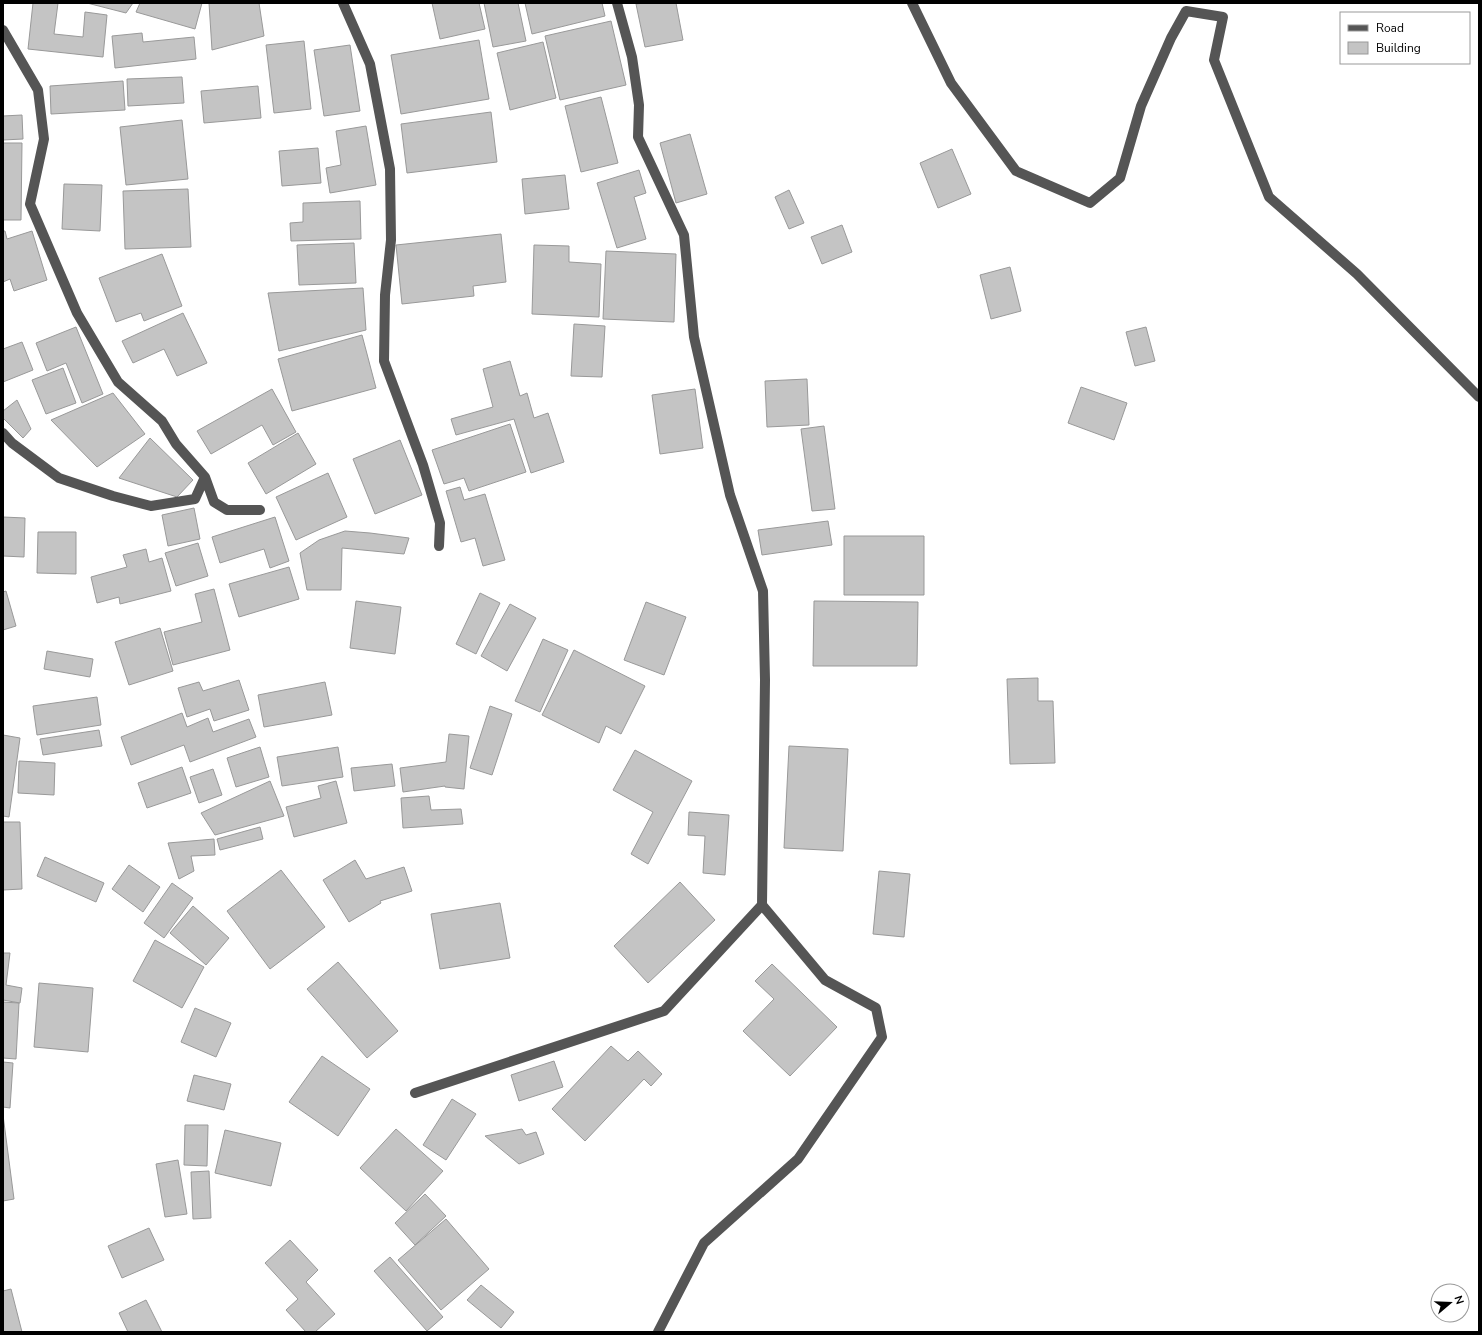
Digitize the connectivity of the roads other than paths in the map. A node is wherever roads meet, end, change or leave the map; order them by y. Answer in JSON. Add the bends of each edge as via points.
{"nodes":[{"id":1,"x":343,"y":3,"type":"edge"},
{"id":2,"x":617,"y":3,"type":"edge"},
{"id":3,"x":912,"y":3,"type":"edge"},
{"id":4,"x":3,"y":30,"type":"edge"},
{"id":5,"x":1479,"y":397,"type":"edge"},
{"id":6,"x":3,"y":433,"type":"edge"},
{"id":7,"x":205,"y":477,"type":"junction"},
{"id":8,"x":260,"y":510,"type":"dead end"},
{"id":9,"x":439,"y":546,"type":"dead end"},
{"id":10,"x":762,"y":905,"type":"junction"},
{"id":11,"x":415,"y":1093,"type":"dead end"},
{"id":12,"x":658,"y":1332,"type":"edge"}],
"edges":[{"from":1,"to":9,"type":"street","via":[[370,64],[390,169],[391,240],[385,295],[384,361],[423,465],[436,508],[440,523]]},
{"from":2,"to":10,"type":"street","via":[[633,65],[639,105],[638,137],[684,236],[694,337],[730,495],[763,591],[765,680]]},
{"from":3,"to":5,"type":"street","via":[[951,83],[1016,171],[1090,203],[1120,178],[1141,106],[1186,11],[1224,17],[1214,60],[1269,197],[1357,274]]},
{"from":4,"to":7,"type":"street","via":[[38,90],[44,139],[30,204],[77,313],[118,382],[162,421],[176,444]]},
{"from":6,"to":7,"type":"street","via":[[12,443],[59,478],[151,506],[195,499]]},
{"from":7,"to":8,"type":"street","via":[[214,502],[227,510]]},
{"from":10,"to":11,"type":"street","via":[[664,1011]]},
{"from":10,"to":12,"type":"street","via":[[825,980],[876,1008],[882,1037],[798,1159],[704,1243]]}]}
